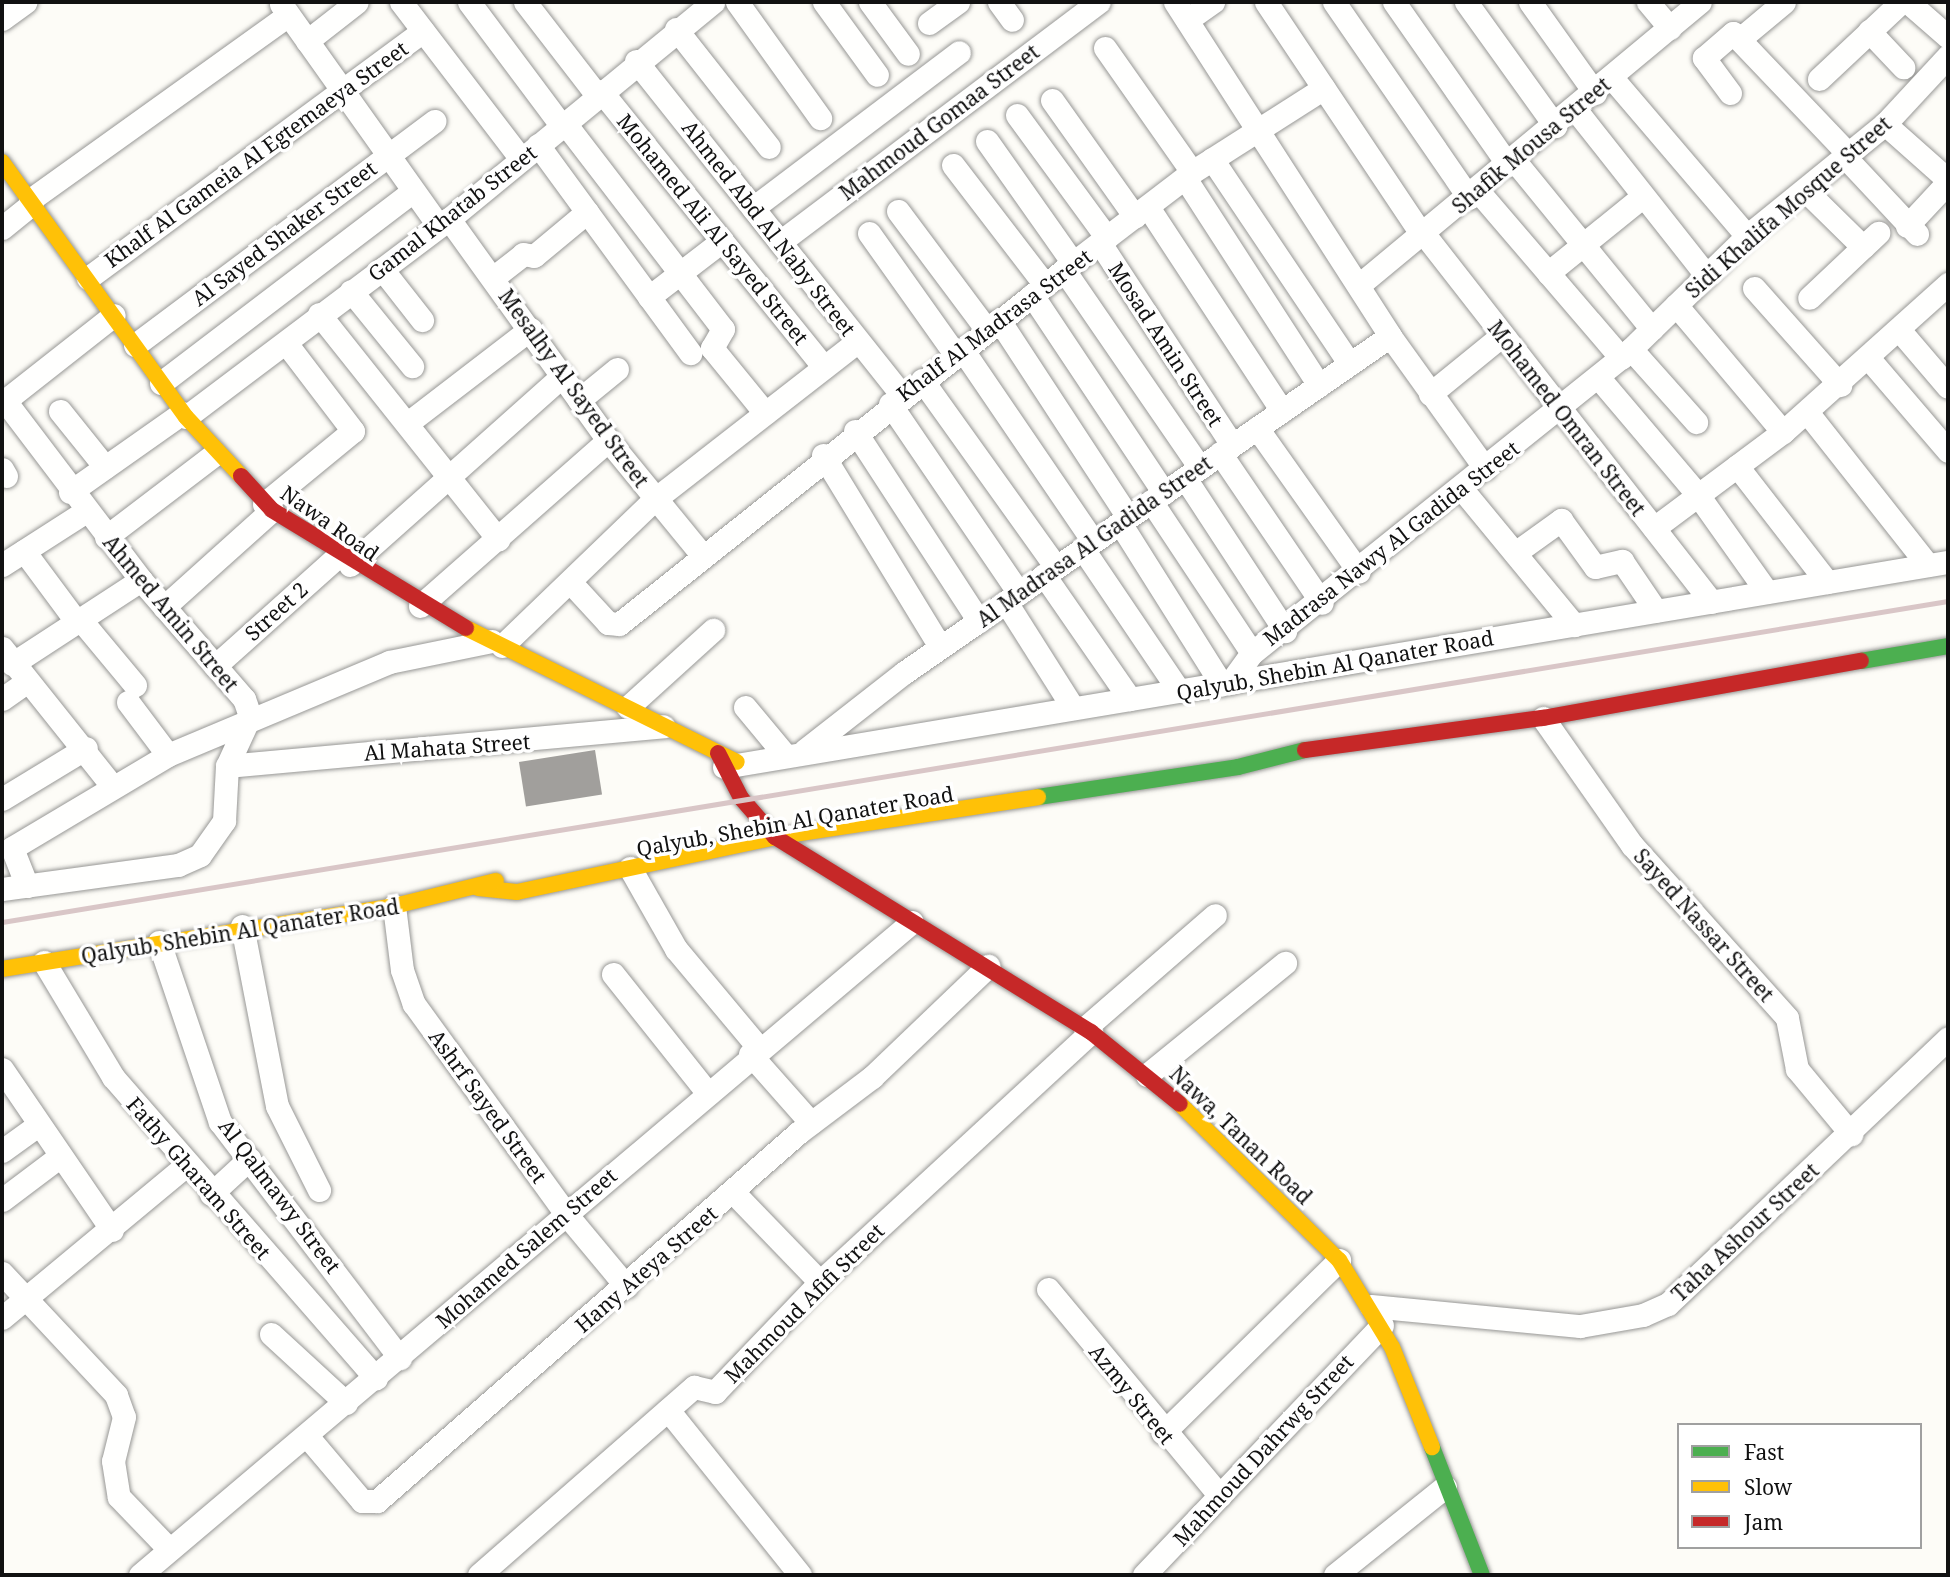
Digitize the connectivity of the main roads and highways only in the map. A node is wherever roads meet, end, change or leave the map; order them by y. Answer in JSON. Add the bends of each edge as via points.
{"nodes":[{"id":1,"x":2,"y":162,"type":"edge"},
{"id":2,"x":1948,"y":646,"type":"edge"},
{"id":3,"x":1281,"y":753,"type":"junction"},
{"id":4,"x":725,"y":761,"type":"junction"},
{"id":5,"x":783,"y":820,"type":"junction"},
{"id":6,"x":762,"y":825,"type":"junction"},
{"id":7,"x":795,"y":834,"type":"junction"},
{"id":8,"x":775,"y":837,"type":"junction"},
{"id":9,"x":816,"y":861,"type":"junction"},
{"id":10,"x":478,"y":888,"type":"junction"},
{"id":11,"x":2,"y":969,"type":"edge"},
{"id":12,"x":1482,"y":1575,"type":"edge"}],
"edges":[{"from":1,"to":4,"type":"main road","name":"Nawa Road","via":[[184,415],[268,507],[344,561],[420,606],[666,725]]},
{"from":2,"to":3,"type":"main road","name":"Qalyub, Shebin Al Qanater Road","via":[[1544,718]]},
{"from":3,"to":5,"type":"main road","name":"Qalyub, Shebin Al Qanater Road","via":[[1234,748]]},
{"from":3,"to":7,"type":"main road","name":"Qalyub, Shebin Al Qanater Road","via":[[1238,767]]},
{"from":4,"to":5,"type":"main road","name":"Nawa Road"},
{"from":4,"to":6,"type":"main road","name":"Nawa Road"},
{"from":5,"to":6,"type":"main road","name":"Qalyub, Shebin Al Qanater Road"},
{"from":5,"to":7,"type":"main road","name":"Nawa, Tanan Road"},
{"from":6,"to":8,"type":"main road","name":"Nawa, Tanan Road"},
{"from":6,"to":10,"type":"main road","name":"Qalyub, Shebin Al Qanater Road"},
{"from":7,"to":8,"type":"main road","name":"Qalyub, Shebin Al Qanater Road"},
{"from":7,"to":9,"type":"main road","name":"Nawa, Tanan Road"},
{"from":8,"to":9,"type":"main road","name":"Nawa, Tanan Road"},
{"from":8,"to":10,"type":"main road","name":"Qalyub, Shebin Al Qanater Road","via":[[517,892]]},
{"from":9,"to":12,"type":"main road","name":"Nawa, Tanan Road","via":[[1088,1030],[1147,1075],[1339,1260],[1376,1316]]},
{"from":10,"to":11,"type":"main road","name":"Qalyub, Shebin Al Qanater Road","via":[[394,906],[242,926]]}]}
